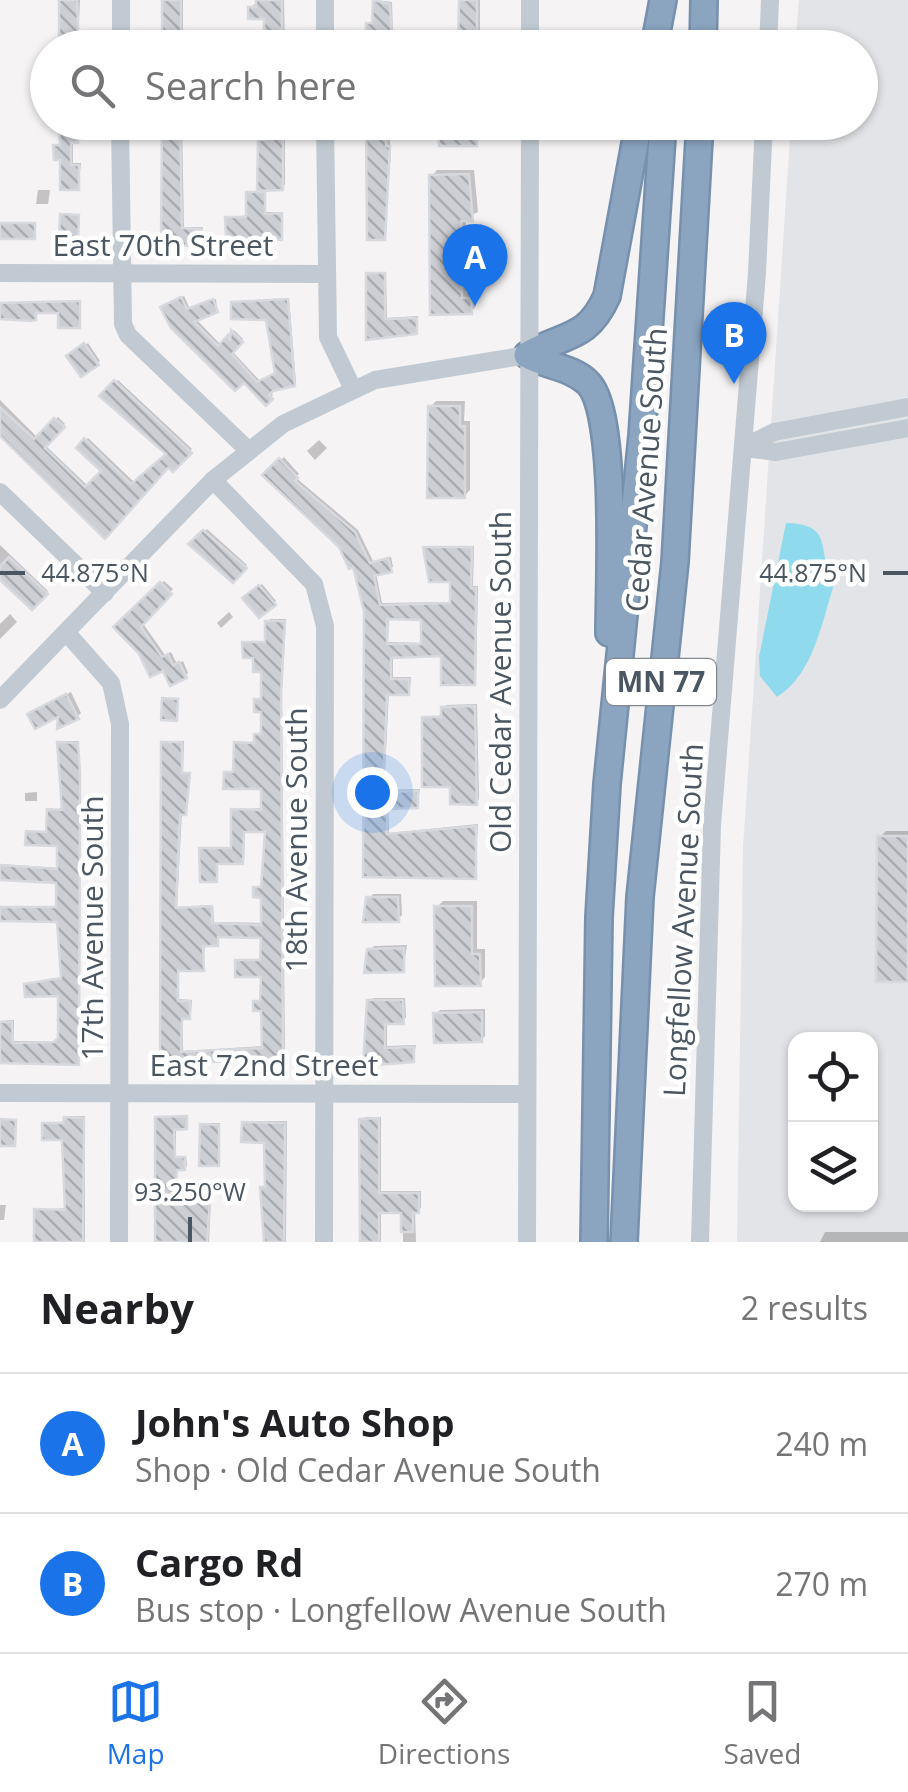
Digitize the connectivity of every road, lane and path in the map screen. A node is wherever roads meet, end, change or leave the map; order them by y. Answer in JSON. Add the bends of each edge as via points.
{"nodes":[{"id":1,"x":121,"y":0,"type":"edge"},
{"id":2,"x":325,"y":0,"type":"edge"},
{"id":3,"x":530,"y":0,"type":"edge"},
{"id":4,"x":664,"y":0,"type":"edge"},
{"id":5,"x":704,"y":0,"type":"edge"},
{"id":6,"x":770,"y":0,"type":"edge"},
{"id":7,"x":120,"y":30,"type":"edge"},
{"id":8,"x":325,"y":30,"type":"edge"},
{"id":9,"x":530,"y":30,"type":"edge"},
{"id":10,"x":658,"y":30,"type":"edge"},
{"id":11,"x":665,"y":30,"type":"edge"},
{"id":12,"x":703,"y":30,"type":"edge"},
{"id":13,"x":769,"y":30,"type":"edge"},
{"id":14,"x":120,"y":140,"type":"edge"},
{"id":15,"x":325,"y":140,"type":"edge"},
{"id":16,"x":530,"y":140,"type":"edge"},
{"id":17,"x":637,"y":140,"type":"edge"},
{"id":18,"x":662,"y":140,"type":"edge"},
{"id":19,"x":699,"y":140,"type":"edge"},
{"id":20,"x":763,"y":140,"type":"edge"},
{"id":21,"x":0,"y":272,"type":"edge"},
{"id":22,"x":120,"y":272,"type":"junction"},
{"id":23,"x":325,"y":274,"type":"junction"},
{"id":24,"x":527,"y":355,"type":"junction"},
{"id":25,"x":352,"y":387,"type":"junction"},
{"id":26,"x":908,"y":407,"type":"edge"},
{"id":27,"x":908,"y":428,"type":"edge"},
{"id":28,"x":744,"y":448,"type":"junction"},
{"id":29,"x":247,"y":449,"type":"junction"},
{"id":30,"x":213,"y":480,"type":"junction"},
{"id":31,"x":0,"y":492,"type":"edge"},
{"id":32,"x":105,"y":593,"type":"junction"},
{"id":33,"x":66,"y":632,"type":"junction"},
{"id":34,"x":0,"y":700,"type":"edge"},
{"id":35,"x":607,"y":784,"type":"junction"},
{"id":36,"x":120,"y":1093,"type":"junction"},
{"id":37,"x":324,"y":1093,"type":"junction"},
{"id":38,"x":0,"y":1094,"type":"edge"},
{"id":39,"x":527,"y":1094,"type":"junction"},
{"id":40,"x":120,"y":1242,"type":"edge"},
{"id":41,"x":324,"y":1242,"type":"edge"},
{"id":42,"x":527,"y":1242,"type":"edge"},
{"id":43,"x":594,"y":1242,"type":"edge"},
{"id":44,"x":624,"y":1242,"type":"edge"},
{"id":45,"x":700,"y":1242,"type":"edge"}],
"edges":[{"from":1,"to":7,"type":"street"},
{"from":2,"to":8,"type":"street"},
{"from":3,"to":9,"type":"street"},
{"from":4,"to":10,"type":"highway"},
{"from":4,"to":11,"type":"highway"},
{"from":5,"to":12,"type":"highway"},
{"from":6,"to":13,"type":"street"},
{"from":14,"to":22,"type":"street"},
{"from":15,"to":23,"type":"street"},
{"from":16,"to":24,"type":"street","name":"Old Cedar Avenue South"},
{"from":17,"to":24,"type":"highway","via":[[598,316],[584,330]]},
{"from":18,"to":35,"type":"highway","name":"Cedar Avenue South","number":"MN 77","via":[[643,420]]},
{"from":19,"to":44,"type":"highway","name":"Cedar Avenue South","number":"MN 77","via":[[675,562],[640,897]]},
{"from":20,"to":28,"type":"street","name":"Longfellow Avenue South"},
{"from":21,"to":22,"type":"street","name":"East 70th Street"},
{"from":22,"to":23,"type":"street","name":"East 70th Street"},
{"from":22,"to":29,"type":"street","via":[[120,312],[128,335]]},
{"from":23,"to":25,"type":"street","via":[[328,337]]},
{"from":24,"to":25,"type":"street","via":[[402,372]]},
{"from":24,"to":35,"type":"highway","via":[[590,385],[605,422]]},
{"from":24,"to":39,"type":"street","name":"Old Cedar Avenue South"},
{"from":25,"to":29,"type":"street"},
{"from":26,"to":28,"type":"street","via":[[774,432]]},
{"from":27,"to":28,"type":"street","via":[[776,452]]},
{"from":28,"to":45,"type":"street","name":"Longfellow Avenue South","via":[[712,825]]},
{"from":29,"to":30,"type":"street"},
{"from":30,"to":32,"type":"street"},
{"from":30,"to":37,"type":"street","name":"18th Avenue South","via":[[314,584],[324,616]]},
{"from":31,"to":32,"type":"street"},
{"from":32,"to":33,"type":"street"},
{"from":33,"to":34,"type":"street"},
{"from":33,"to":36,"type":"street","name":"17th Avenue South","via":[[98,666],[118,703]]},
{"from":35,"to":43,"type":"highway","name":"Cedar Avenue South","number":"MN 77"},
{"from":36,"to":37,"type":"street","name":"East 72nd Street"},
{"from":36,"to":38,"type":"street","name":"East 72nd Street"},
{"from":36,"to":40,"type":"street","name":"17th Avenue South"},
{"from":37,"to":39,"type":"street","name":"East 72nd Street"},
{"from":37,"to":41,"type":"street","name":"18th Avenue South"},
{"from":39,"to":42,"type":"street","name":"Old Cedar Avenue South"}]}
